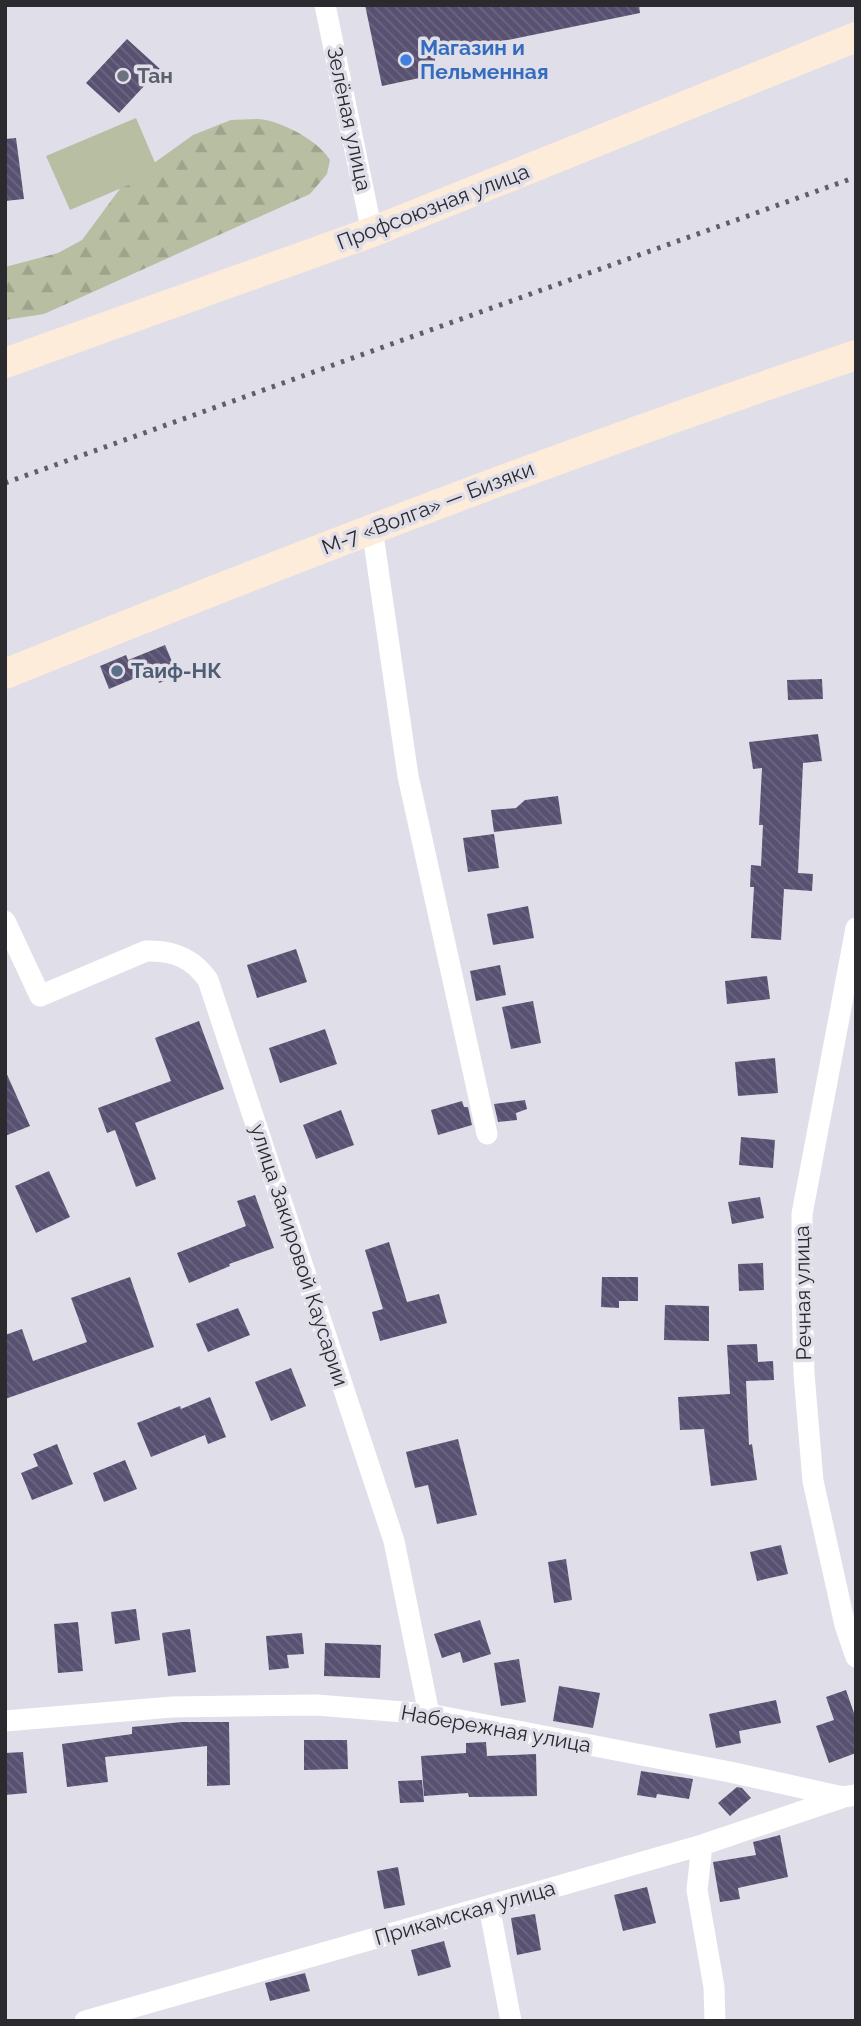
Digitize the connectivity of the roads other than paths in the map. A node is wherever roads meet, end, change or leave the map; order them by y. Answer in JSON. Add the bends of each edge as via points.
{"nodes":[{"id":1,"x":326,"y":5,"type":"edge"},
{"id":2,"x":856,"y":37,"type":"edge"},
{"id":3,"x":372,"y":232,"type":"junction"},
{"id":4,"x":856,"y":355,"type":"edge"},
{"id":5,"x":5,"y":363,"type":"edge"},
{"id":6,"x":372,"y":528,"type":"junction"},
{"id":7,"x":5,"y":674,"type":"edge"},
{"id":8,"x":5,"y":921,"type":"edge"},
{"id":9,"x":856,"y":928,"type":"edge"},
{"id":10,"x":487,"y":1134,"type":"dead end"},
{"id":11,"x":856,"y":1657,"type":"edge"},
{"id":12,"x":429,"y":1714,"type":"junction"},
{"id":13,"x":5,"y":1721,"type":"edge"},
{"id":14,"x":849,"y":1796,"type":"edge"},
{"id":15,"x":702,"y":1845,"type":"junction"},
{"id":16,"x":489,"y":1906,"type":"junction"},
{"id":17,"x":85,"y":2021,"type":"edge"},
{"id":18,"x":511,"y":2021,"type":"edge"},
{"id":19,"x":715,"y":2021,"type":"edge"}],
"edges":[{"from":1,"to":3,"type":"street","name":"Зелёная улица"},
{"from":2,"to":3,"type":"main road","name":"Профсоюзная улица"},
{"from":3,"to":5,"type":"main road","name":"Профсоюзная улица"},
{"from":4,"to":6,"type":"main road","name":"М-7 «Волга» — Бизяки","via":[[670,417]]},
{"from":6,"to":7,"type":"main road","name":"М-7 «Волга» — Бизяки"},
{"from":6,"to":10,"type":"street","via":[[408,776]]},
{"from":8,"to":12,"type":"street","name":"улица Закировой Каусарии","via":[[40,996],[146,951],[160,950],[192,961],[208,980],[394,1541]]},
{"from":9,"to":11,"type":"street","name":"Речная улица","via":[[802,1214],[804,1374],[813,1481]]},
{"from":12,"to":13,"type":"street","name":"Набережная улица","via":[[316,1705],[172,1707]]},
{"from":12,"to":14,"type":"street","name":"Набережная улица"},
{"from":14,"to":15,"type":"street","name":"Прикамская улица"},
{"from":15,"to":16,"type":"street","name":"Прикамская улица"},
{"from":15,"to":19,"type":"street","via":[[697,1890]]},
{"from":16,"to":17,"type":"street","name":"Прикамская улица"},
{"from":16,"to":18,"type":"street"}]}
